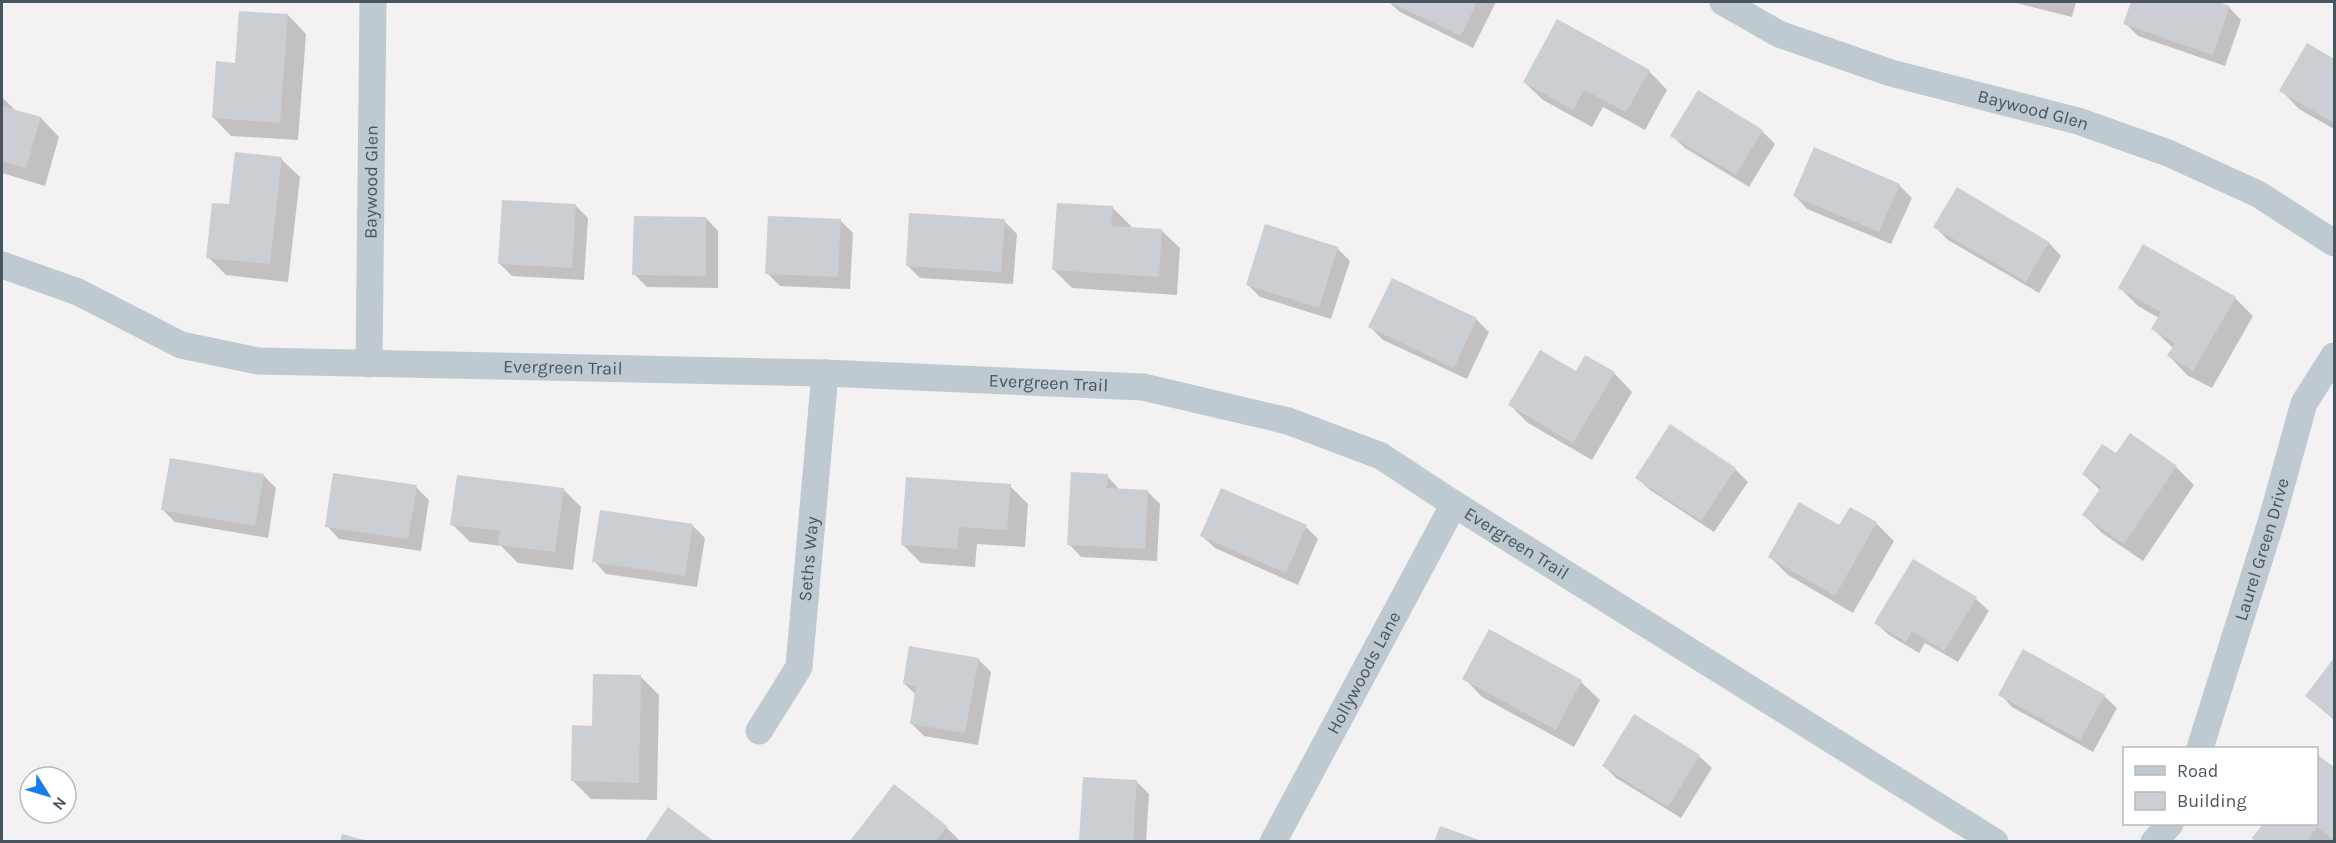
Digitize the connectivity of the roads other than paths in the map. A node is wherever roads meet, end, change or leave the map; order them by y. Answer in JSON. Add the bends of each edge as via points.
{"nodes":[{"id":1,"x":374,"y":2,"type":"edge"},
{"id":2,"x":1723,"y":2,"type":"edge"},
{"id":3,"x":2334,"y":243,"type":"edge"},
{"id":4,"x":2,"y":265,"type":"edge"},
{"id":5,"x":2334,"y":356,"type":"edge"},
{"id":6,"x":369,"y":364,"type":"junction"},
{"id":7,"x":825,"y":374,"type":"junction"},
{"id":8,"x":1454,"y":504,"type":"junction"},
{"id":9,"x":759,"y":732,"type":"dead end"},
{"id":10,"x":2200,"y":747,"type":"edge"},
{"id":11,"x":2169,"y":825,"type":"edge"},
{"id":12,"x":1273,"y":842,"type":"edge"},
{"id":13,"x":1995,"y":842,"type":"edge"},
{"id":14,"x":2154,"y":842,"type":"edge"}],
"edges":[{"from":1,"to":6,"type":"street","name":"Baywood Glen"},
{"from":2,"to":3,"type":"street","name":"Baywood Glen","via":[[1779,34],[1891,73],[2078,122],[2169,153],[2258,194]]},
{"from":4,"to":6,"type":"street","name":"Evergreen Trail","via":[[78,292],[181,345],[258,362]]},
{"from":5,"to":10,"type":"street","name":"Laurel Green Drive","via":[[2304,403]]},
{"from":6,"to":7,"type":"street","name":"Evergreen Trail"},
{"from":7,"to":8,"type":"street","name":"Evergreen Trail","via":[[1143,387],[1288,421],[1371,452]]},
{"from":7,"to":9,"type":"street","name":"Seths Way","via":[[799,667]]},
{"from":8,"to":12,"type":"street","name":"Hollywoods Lane"},
{"from":8,"to":13,"type":"street","name":"Evergreen Trail"},
{"from":11,"to":14,"type":"street"}]}
